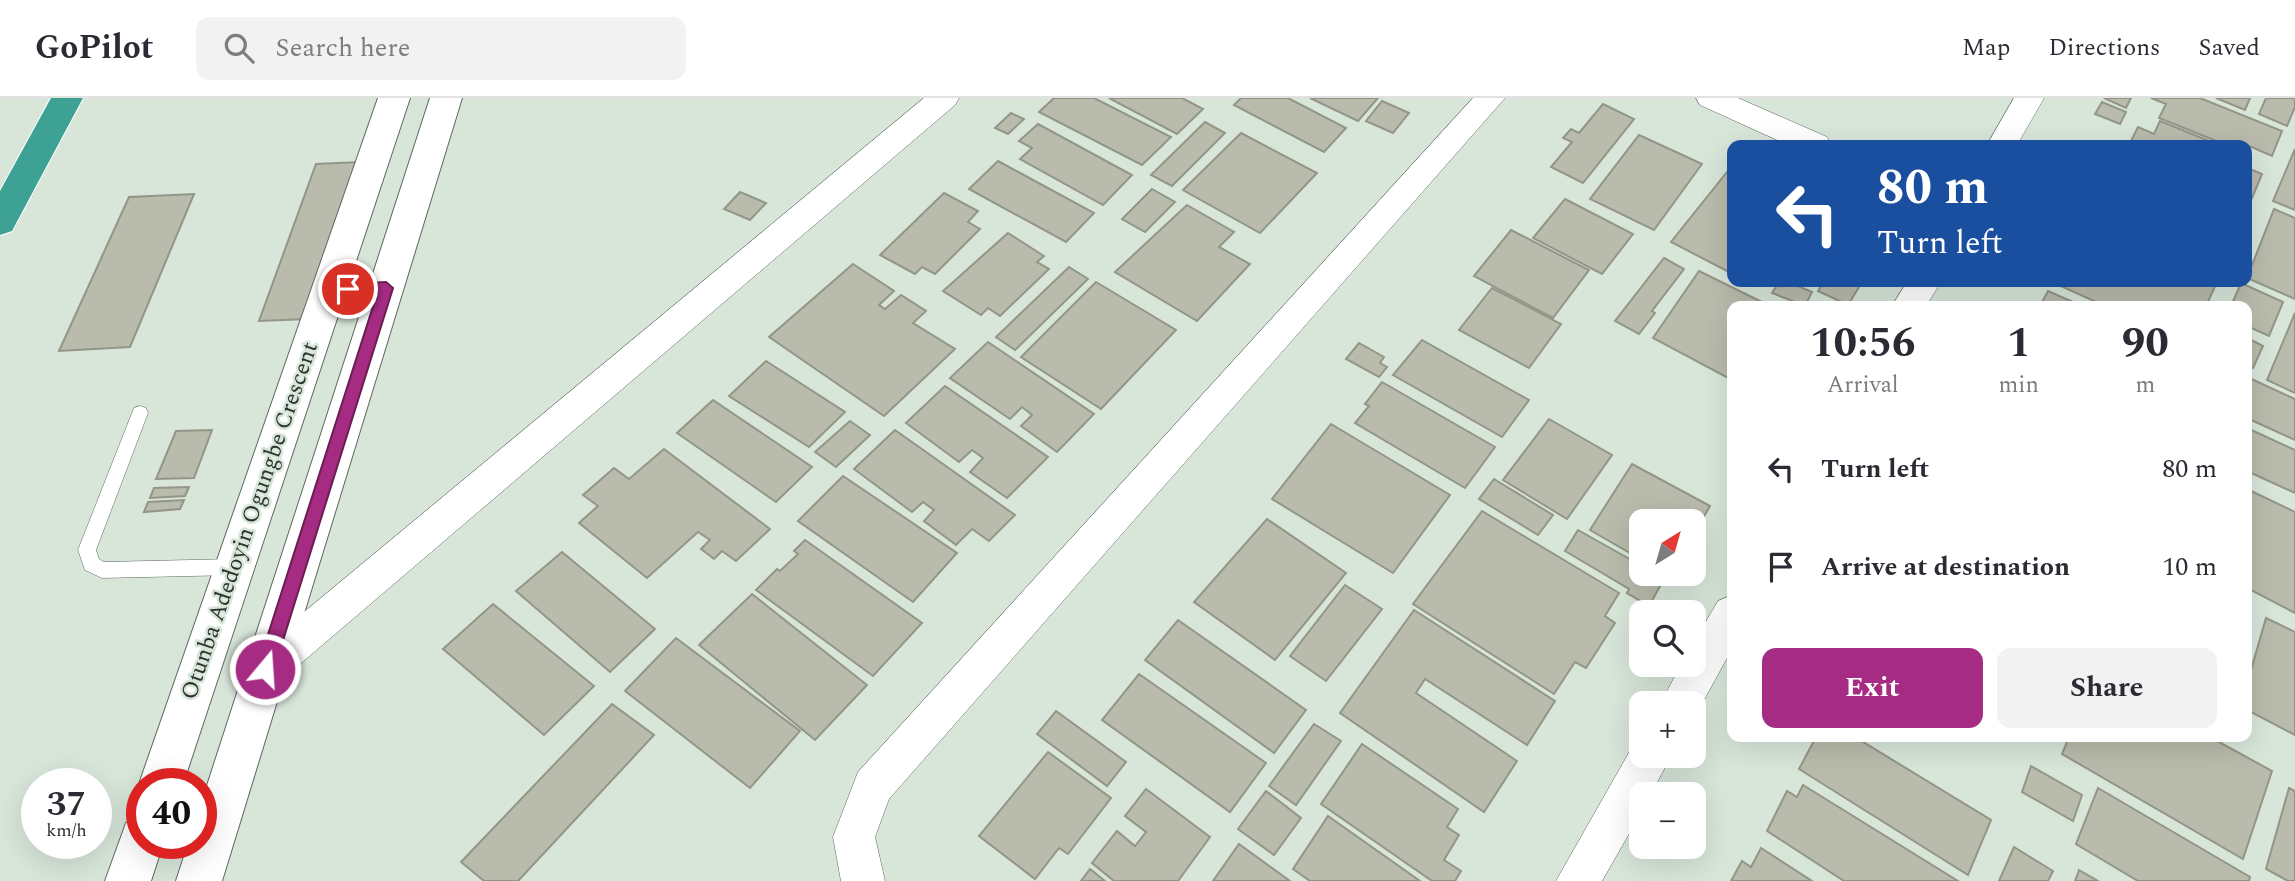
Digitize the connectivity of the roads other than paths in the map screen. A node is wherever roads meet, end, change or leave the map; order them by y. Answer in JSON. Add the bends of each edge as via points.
{"nodes":[{"id":1,"x":66,"y":98,"type":"edge"},
{"id":2,"x":394,"y":98,"type":"edge"},
{"id":3,"x":446,"y":98,"type":"edge"},
{"id":4,"x":942,"y":98,"type":"edge"},
{"id":5,"x":1490,"y":98,"type":"edge"},
{"id":6,"x":1711,"y":98,"type":"edge"},
{"id":7,"x":2029,"y":98,"type":"edge"},
{"id":8,"x":1805,"y":140,"type":"edge"},
{"id":9,"x":2005,"y":140,"type":"edge"},
{"id":10,"x":0,"y":222,"type":"edge"},
{"id":11,"x":386,"y":288,"type":"junction"},
{"id":12,"x":328,"y":290,"type":"junction"},
{"id":13,"x":140,"y":413,"type":"dead end"},
{"id":14,"x":234,"y":567,"type":"junction"},
{"id":15,"x":1727,"y":622,"type":"edge"},
{"id":16,"x":265,"y":669,"type":"junction"},
{"id":17,"x":1688,"y":691,"type":"edge"},
{"id":18,"x":166,"y":768,"type":"edge"},
{"id":19,"x":1643,"y":768,"type":"edge"},
{"id":20,"x":135,"y":859,"type":"edge"},
{"id":21,"x":128,"y":881,"type":"edge"},
{"id":22,"x":199,"y":881,"type":"edge"},
{"id":23,"x":863,"y":881,"type":"edge"},
{"id":24,"x":1578,"y":881,"type":"edge"}],
"edges":[{"from":1,"to":10,"type":"highway"},
{"from":2,"to":12,"type":"street","name":"Otunba Adedoyin Ogungbe Crescent"},
{"from":3,"to":11,"type":"street"},
{"from":4,"to":16,"type":"street"},
{"from":5,"to":23,"type":"street","via":[[873,786],[854,837]]},
{"from":6,"to":8,"type":"street"},
{"from":7,"to":9,"type":"street"},
{"from":11,"to":12,"type":"street"},
{"from":11,"to":16,"type":"street"},
{"from":12,"to":14,"type":"street","name":"Otunba Adedoyin Ogungbe Crescent"},
{"from":13,"to":14,"type":"lane","via":[[87,550],[91,564],[102,570]]},
{"from":14,"to":18,"type":"street","name":"Otunba Adedoyin Ogungbe Crescent"},
{"from":15,"to":17,"type":"street"},
{"from":16,"to":22,"type":"street"},
{"from":19,"to":24,"type":"street"},
{"from":20,"to":21,"type":"street"}]}
